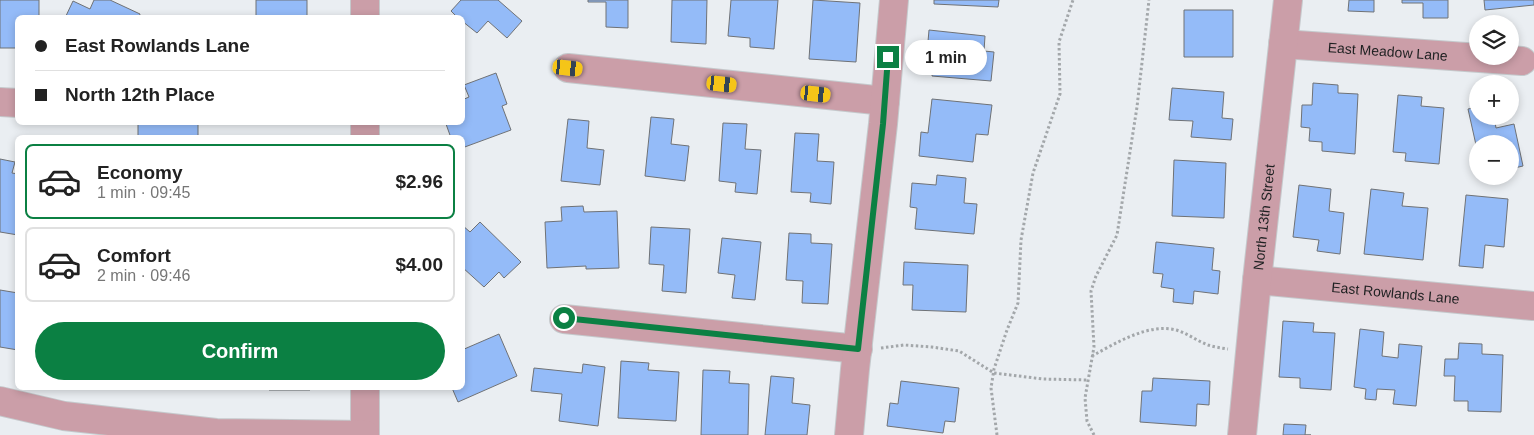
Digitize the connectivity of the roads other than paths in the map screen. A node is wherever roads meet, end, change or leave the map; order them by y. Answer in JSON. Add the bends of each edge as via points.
{"nodes":[{"id":1,"x":365,"y":0,"type":"edge"},
{"id":2,"x":894,"y":0,"type":"edge"},
{"id":3,"x":1288,"y":0,"type":"edge"},
{"id":4,"x":365,"y":15,"type":"edge"},
{"id":5,"x":1283,"y":44,"type":"junction"},
{"id":6,"x":1522,"y":61,"type":"dead end"},
{"id":7,"x":568,"y":68,"type":"dead end"},
{"id":8,"x":885,"y":101,"type":"junction"},
{"id":9,"x":0,"y":102,"type":"edge"},
{"id":10,"x":15,"y":103,"type":"edge"},
{"id":11,"x":1257,"y":280,"type":"junction"},
{"id":12,"x":1533,"y":306,"type":"edge"},
{"id":13,"x":564,"y":318,"type":"dead end"},
{"id":14,"x":867,"y":349,"type":"junction"},
{"id":15,"x":365,"y":390,"type":"edge"},
{"id":16,"x":0,"y":401,"type":"edge"},
{"id":17,"x":366,"y":435,"type":"edge"},
{"id":18,"x":849,"y":435,"type":"edge"},
{"id":19,"x":1242,"y":435,"type":"edge"}],
"edges":[{"from":1,"to":4,"type":"street"},
{"from":2,"to":8,"type":"street"},
{"from":3,"to":5,"type":"street","name":"North 13th Street"},
{"from":5,"to":6,"type":"street","name":"East Meadow Lane"},
{"from":5,"to":11,"type":"street","name":"North 13th Street"},
{"from":7,"to":8,"type":"street"},
{"from":8,"to":14,"type":"street"},
{"from":9,"to":10,"type":"street"},
{"from":11,"to":12,"type":"street","name":"East Rowlands Lane"},
{"from":11,"to":19,"type":"street","name":"North 13th Street"},
{"from":13,"to":14,"type":"street"},
{"from":14,"to":18,"type":"street"},
{"from":15,"to":17,"type":"street"},
{"from":16,"to":17,"type":"street","via":[[64,416],[216,433]]}]}
